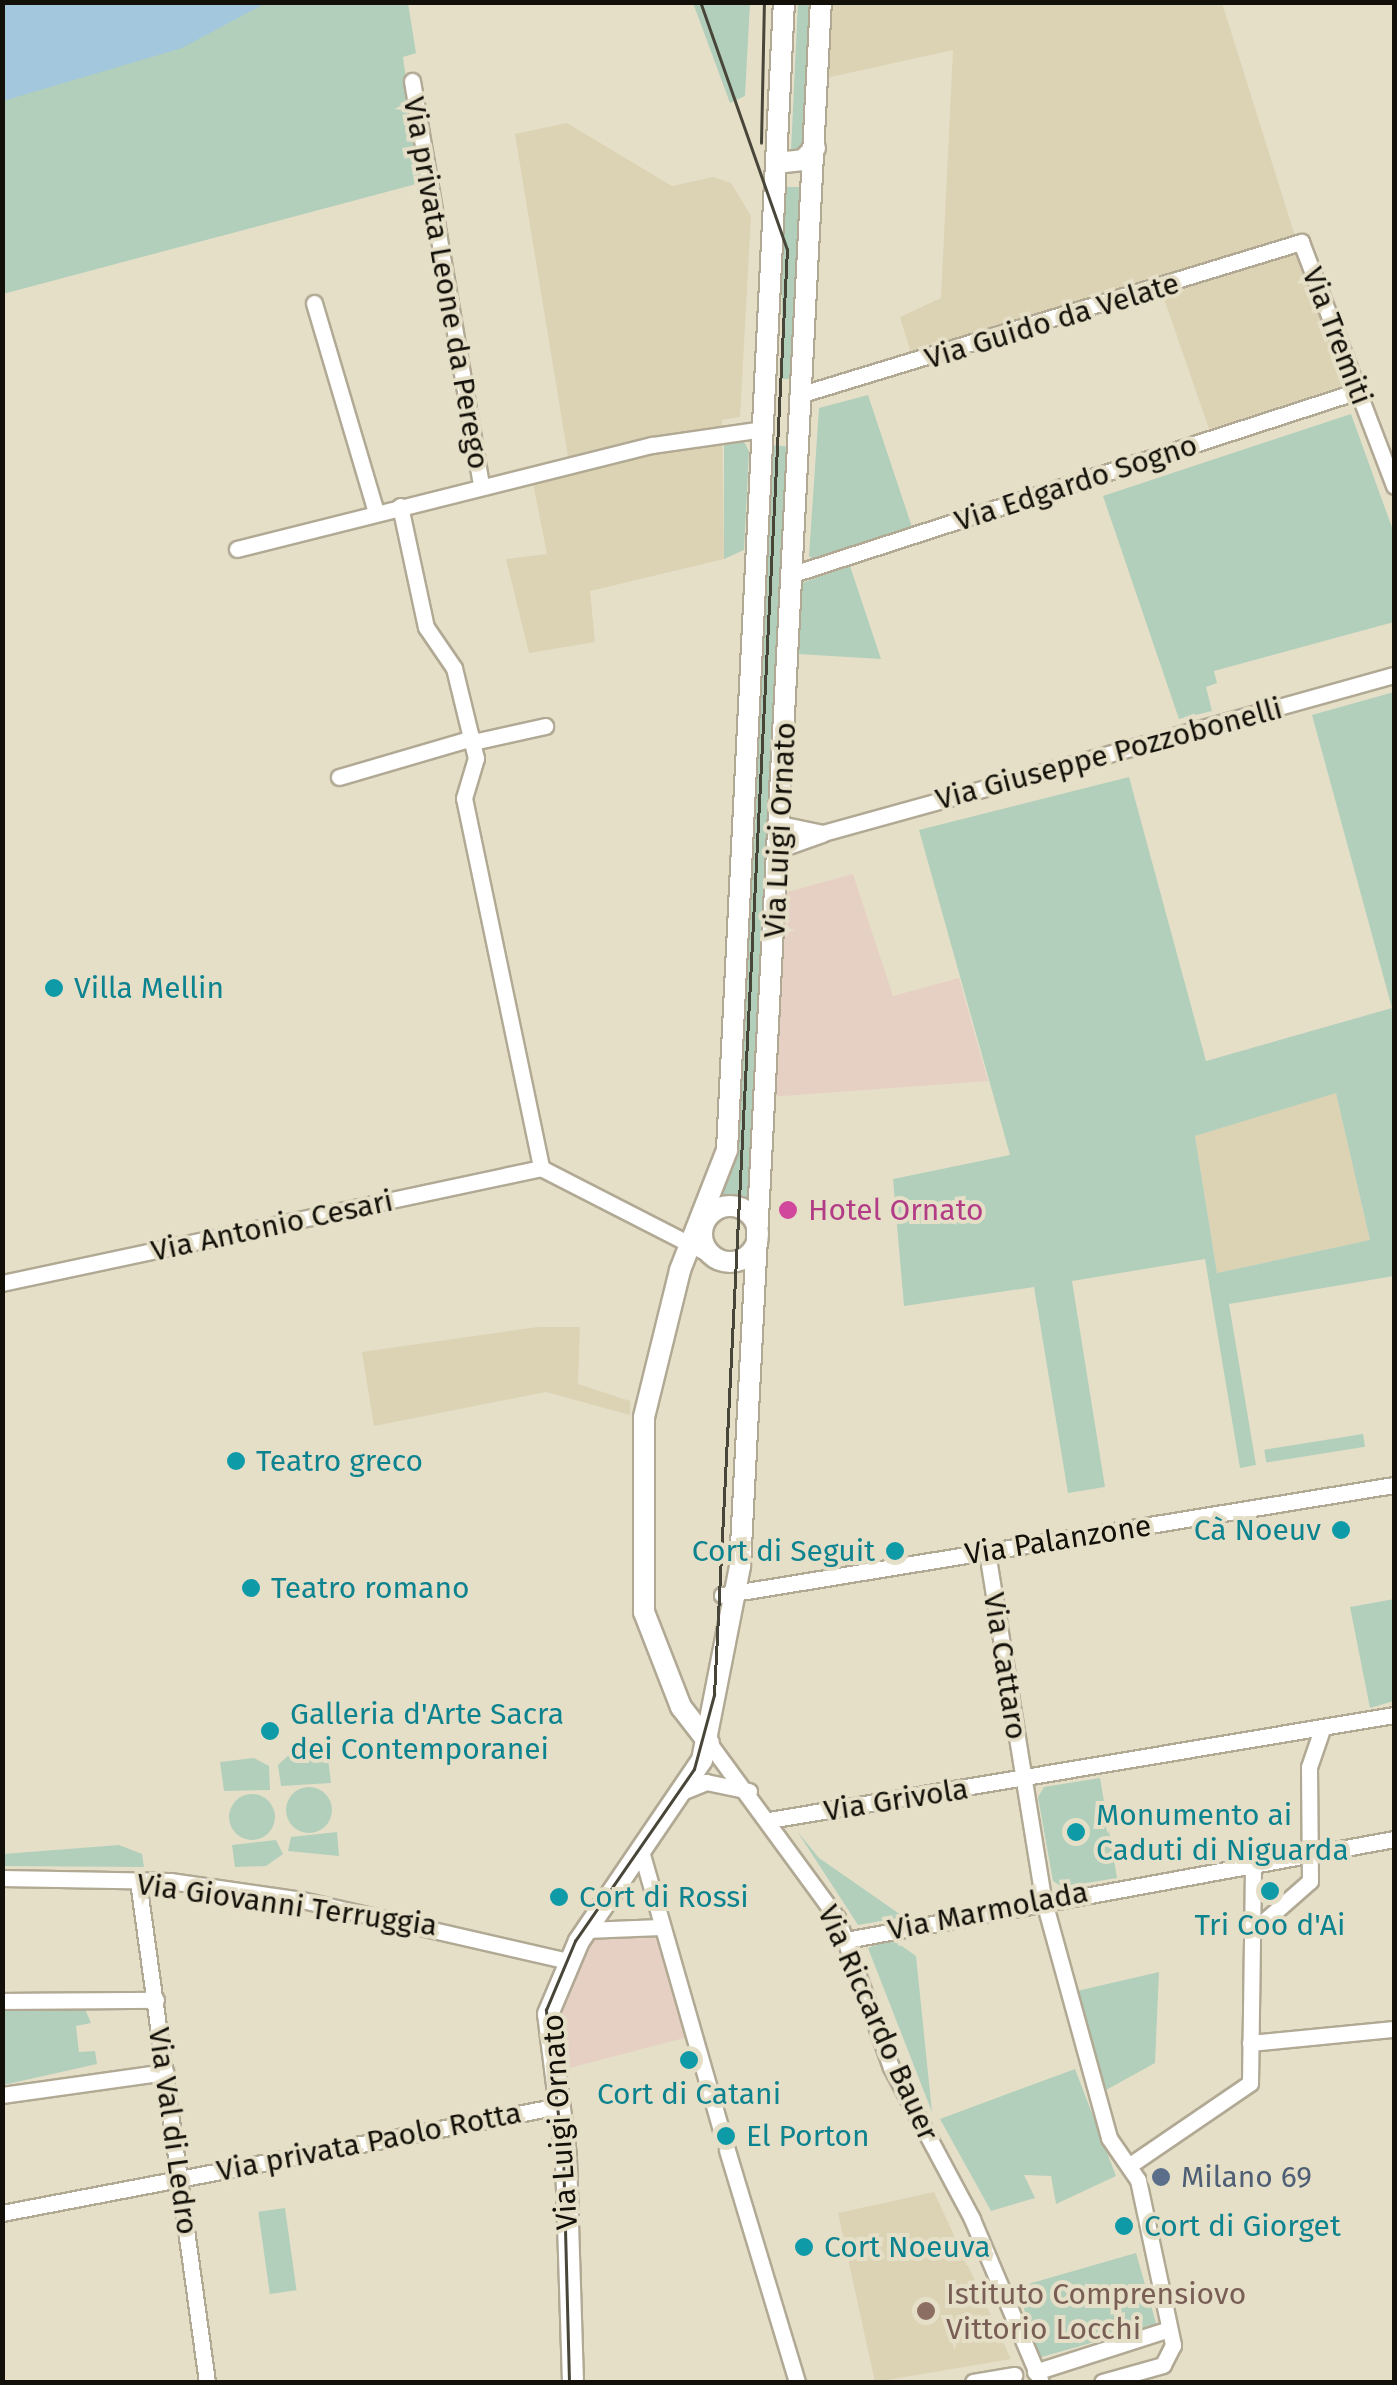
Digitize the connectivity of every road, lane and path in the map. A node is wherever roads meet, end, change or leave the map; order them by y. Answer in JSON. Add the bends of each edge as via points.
{"nodes":[{"id":1,"x":784,"y":2,"type":"edge"},
{"id":2,"x":822,"y":2,"type":"edge"},
{"id":3,"x":412,"y":81,"type":"dead end"},
{"id":4,"x":815,"y":148,"type":"junction"},
{"id":5,"x":776,"y":163,"type":"junction"},
{"id":6,"x":1301,"y":242,"type":"joint"},
{"id":7,"x":314,"y":303,"type":"dead end"},
{"id":8,"x":1358,"y":391,"type":"junction"},
{"id":9,"x":802,"y":394,"type":"junction"},
{"id":10,"x":764,"y":406,"type":"junction"},
{"id":11,"x":802,"y":424,"type":"junction"},
{"id":12,"x":763,"y":428,"type":"junction"},
{"id":13,"x":481,"y":486,"type":"junction"},
{"id":14,"x":1394,"y":486,"type":"edge"},
{"id":15,"x":400,"y":506,"type":"junction"},
{"id":16,"x":376,"y":512,"type":"junction"},
{"id":17,"x":237,"y":549,"type":"dead end"},
{"id":18,"x":793,"y":574,"type":"junction"},
{"id":19,"x":1394,"y":675,"type":"edge"},
{"id":20,"x":545,"y":726,"type":"dead end"},
{"id":21,"x":472,"y":740,"type":"junction"},
{"id":22,"x":339,"y":777,"type":"dead end"},
{"id":23,"x":780,"y":824,"type":"junction"},
{"id":24,"x":823,"y":833,"type":"junction"},
{"id":25,"x":780,"y":849,"type":"junction"},
{"id":26,"x":541,"y":1168,"type":"junction"},
{"id":27,"x":705,"y":1223,"type":"junction"},
{"id":28,"x":758,"y":1235,"type":"junction"},
{"id":29,"x":692,"y":1246,"type":"junction"},
{"id":30,"x":715,"y":1257,"type":"junction"},
{"id":31,"x":2,"y":1284,"type":"edge"},
{"id":32,"x":1394,"y":1486,"type":"edge"},
{"id":33,"x":988,"y":1552,"type":"junction"},
{"id":34,"x":730,"y":1594,"type":"junction"},
{"id":35,"x":1394,"y":1714,"type":"edge"},
{"id":36,"x":1321,"y":1732,"type":"junction"},
{"id":37,"x":709,"y":1743,"type":"junction"},
{"id":38,"x":1024,"y":1780,"type":"junction"},
{"id":39,"x":684,"y":1791,"type":"junction"},
{"id":40,"x":748,"y":1791,"type":"junction"},
{"id":41,"x":768,"y":1820,"type":"junction"},
{"id":42,"x":1394,"y":1839,"type":"edge"},
{"id":43,"x":641,"y":1851,"type":"junction"},
{"id":44,"x":1308,"y":1853,"type":"junction"},
{"id":45,"x":1252,"y":1863,"type":"junction"},
{"id":46,"x":2,"y":1878,"type":"edge"},
{"id":47,"x":146,"y":1881,"type":"junction"},
{"id":48,"x":1044,"y":1898,"type":"junction"},
{"id":49,"x":661,"y":1927,"type":"junction"},
{"id":50,"x":585,"y":1930,"type":"junction"},
{"id":51,"x":1253,"y":1931,"type":"junction"},
{"id":52,"x":846,"y":1940,"type":"junction"},
{"id":53,"x":568,"y":1961,"type":"junction"},
{"id":54,"x":156,"y":2000,"type":"junction"},
{"id":55,"x":2,"y":2001,"type":"edge"},
{"id":56,"x":1394,"y":2028,"type":"edge"},
{"id":57,"x":1250,"y":2043,"type":"junction"},
{"id":58,"x":165,"y":2072,"type":"junction"},
{"id":59,"x":2,"y":2095,"type":"edge"},
{"id":60,"x":559,"y":2106,"type":"junction"},
{"id":61,"x":720,"y":2127,"type":"dead end"},
{"id":62,"x":727,"y":2150,"type":"dead end"},
{"id":63,"x":1130,"y":2165,"type":"junction"},
{"id":64,"x":180,"y":2178,"type":"junction"},
{"id":65,"x":2,"y":2212,"type":"edge"},
{"id":66,"x":1166,"y":2330,"type":"junction"},
{"id":67,"x":1014,"y":2375,"type":"dead end"},
{"id":68,"x":1038,"y":2379,"type":"edge"},
{"id":69,"x":207,"y":2382,"type":"edge"},
{"id":70,"x":573,"y":2382,"type":"edge"},
{"id":71,"x":797,"y":2382,"type":"edge"},
{"id":72,"x":973,"y":2382,"type":"edge"},
{"id":73,"x":1102,"y":2382,"type":"edge"}],
"edges":[{"from":1,"to":5,"type":"main road","name":"Via Luigi Ornato"},
{"from":2,"to":4,"type":"main road","name":"Via Luigi Ornato"},
{"from":3,"to":13,"type":"street","name":"Via privata Leone da Perego"},
{"from":4,"to":5,"type":"main road","via":[[803,160]]},
{"from":4,"to":9,"type":"main road","name":"Via Luigi Ornato"},
{"from":5,"to":10,"type":"main road","name":"Via Luigi Ornato"},
{"from":6,"to":8,"type":"street","name":"Via Tremiti"},
{"from":6,"to":9,"type":"street","name":"Via Guido da Velate"},
{"from":7,"to":16,"type":"street"},
{"from":8,"to":14,"type":"street","name":"Via Tremiti"},
{"from":8,"to":18,"type":"street","name":"Via Edgardo Sogno"},
{"from":9,"to":10,"type":"main road"},
{"from":9,"to":11,"type":"main road","name":"Via Luigi Ornato"},
{"from":10,"to":12,"type":"main road","name":"Via Luigi Ornato"},
{"from":11,"to":12,"type":"main road"},
{"from":11,"to":18,"type":"main road","name":"Via Luigi Ornato"},
{"from":12,"to":13,"type":"street","via":[[718,430]]},
{"from":12,"to":27,"type":"main road","name":"Via Luigi Ornato","via":[[727,1150]]},
{"from":13,"to":15,"type":"street"},
{"from":15,"to":16,"type":"street"},
{"from":15,"to":21,"type":"street","via":[[426,627],[454,668]]},
{"from":16,"to":17,"type":"street"},
{"from":18,"to":23,"type":"main road","name":"Via Luigi Ornato"},
{"from":19,"to":24,"type":"street","name":"Via Giuseppe Pozzobonelli"},
{"from":20,"to":21,"type":"street"},
{"from":21,"to":22,"type":"street"},
{"from":21,"to":26,"type":"street","via":[[464,798]]},
{"from":23,"to":24,"type":"street","name":"Via Giuseppe Pozzobonelli"},
{"from":23,"to":25,"type":"main road","name":"Via Luigi Ornato"},
{"from":24,"to":25,"type":"street","name":"Via Giuseppe Pozzobonelli"},
{"from":25,"to":28,"type":"main road","name":"Via Luigi Ornato"},
{"from":26,"to":29,"type":"street"},
{"from":26,"to":31,"type":"street","name":"Via Antonio Cesari"},
{"from":27,"to":28,"type":"main road","via":[[720,1208],[739,1208]]},
{"from":27,"to":29,"type":"main road","name":"Via Luigi Ornato"},
{"from":27,"to":30,"type":"main road"},
{"from":28,"to":30,"type":"main road","via":[[743,1258]]},
{"from":28,"to":34,"type":"main road","name":"Via Luigi Ornato"},
{"from":29,"to":30,"type":"street"},
{"from":29,"to":37,"type":"main road","name":"Via Luigi Ornato","via":[[645,1405],[642,1586],[665,1674]]},
{"from":32,"to":33,"type":"street","name":"Via Palanzone"},
{"from":33,"to":34,"type":"street","name":"Via Palanzone"},
{"from":33,"to":38,"type":"street","name":"Via Cattaro"},
{"from":34,"to":37,"type":"main road","name":"Via Luigi Ornato"},
{"from":35,"to":36,"type":"street"},
{"from":36,"to":38,"type":"street","name":"Via Grivola"},
{"from":36,"to":44,"type":"street","via":[[1310,1767]]},
{"from":37,"to":39,"type":"main road","name":"Via Luigi Ornato"},
{"from":37,"to":40,"type":"street","name":"Via Riccardo Bauer"},
{"from":38,"to":41,"type":"street","name":"Via Grivola"},
{"from":38,"to":48,"type":"street","name":"Via Cattaro"},
{"from":39,"to":40,"type":"street","via":[[706,1782]]},
{"from":39,"to":43,"type":"main road","name":"Via Luigi Ornato"},
{"from":40,"to":41,"type":"street","name":"Via Riccardo Bauer"},
{"from":41,"to":52,"type":"street","name":"Via Riccardo Bauer"},
{"from":42,"to":44,"type":"street","name":"Via Marmolada"},
{"from":43,"to":49,"type":"street"},
{"from":43,"to":50,"type":"main road","name":"Via Luigi Ornato"},
{"from":44,"to":45,"type":"street","name":"Via Marmolada"},
{"from":44,"to":51,"type":"street","via":[[1306,1891]]},
{"from":45,"to":48,"type":"street","name":"Via Marmolada"},
{"from":45,"to":51,"type":"street"},
{"from":46,"to":47,"type":"street","name":"Via Giovanni Terruggia"},
{"from":47,"to":53,"type":"street","name":"Via Giovanni Terruggia","via":[[419,1921]]},
{"from":47,"to":54,"type":"street","name":"Via Val di Ledro"},
{"from":48,"to":52,"type":"street","name":"Via Marmolada"},
{"from":48,"to":63,"type":"street","name":"Via Cattaro","via":[[1109,2138]]},
{"from":49,"to":50,"type":"street"},
{"from":49,"to":61,"type":"street"},
{"from":50,"to":53,"type":"main road","name":"Via Luigi Ornato"},
{"from":51,"to":57,"type":"street"},
{"from":52,"to":68,"type":"street","name":"Via Riccardo Bauer","via":[[891,2067],[972,2218]]},
{"from":53,"to":60,"type":"main road","name":"Via Luigi Ornato","via":[[547,2025]]},
{"from":54,"to":55,"type":"street"},
{"from":54,"to":58,"type":"street","name":"Via Val di Ledro"},
{"from":56,"to":57,"type":"street"},
{"from":57,"to":63,"type":"street","via":[[1246,2090]]},
{"from":58,"to":59,"type":"street"},
{"from":58,"to":64,"type":"street","name":"Via Val di Ledro"},
{"from":60,"to":64,"type":"street","name":"Via privata Paolo Rotta"},
{"from":60,"to":70,"type":"main road","name":"Via Luigi Ornato"},
{"from":62,"to":71,"type":"street"},
{"from":63,"to":66,"type":"street","name":"Via Cattaro"},
{"from":64,"to":65,"type":"street","name":"Via privata Paolo Rotta"},
{"from":64,"to":69,"type":"street","name":"Via Val di Ledro"},
{"from":66,"to":68,"type":"street"},
{"from":66,"to":73,"type":"street","via":[[1168,2361]]},
{"from":67,"to":72,"type":"street"}]}
